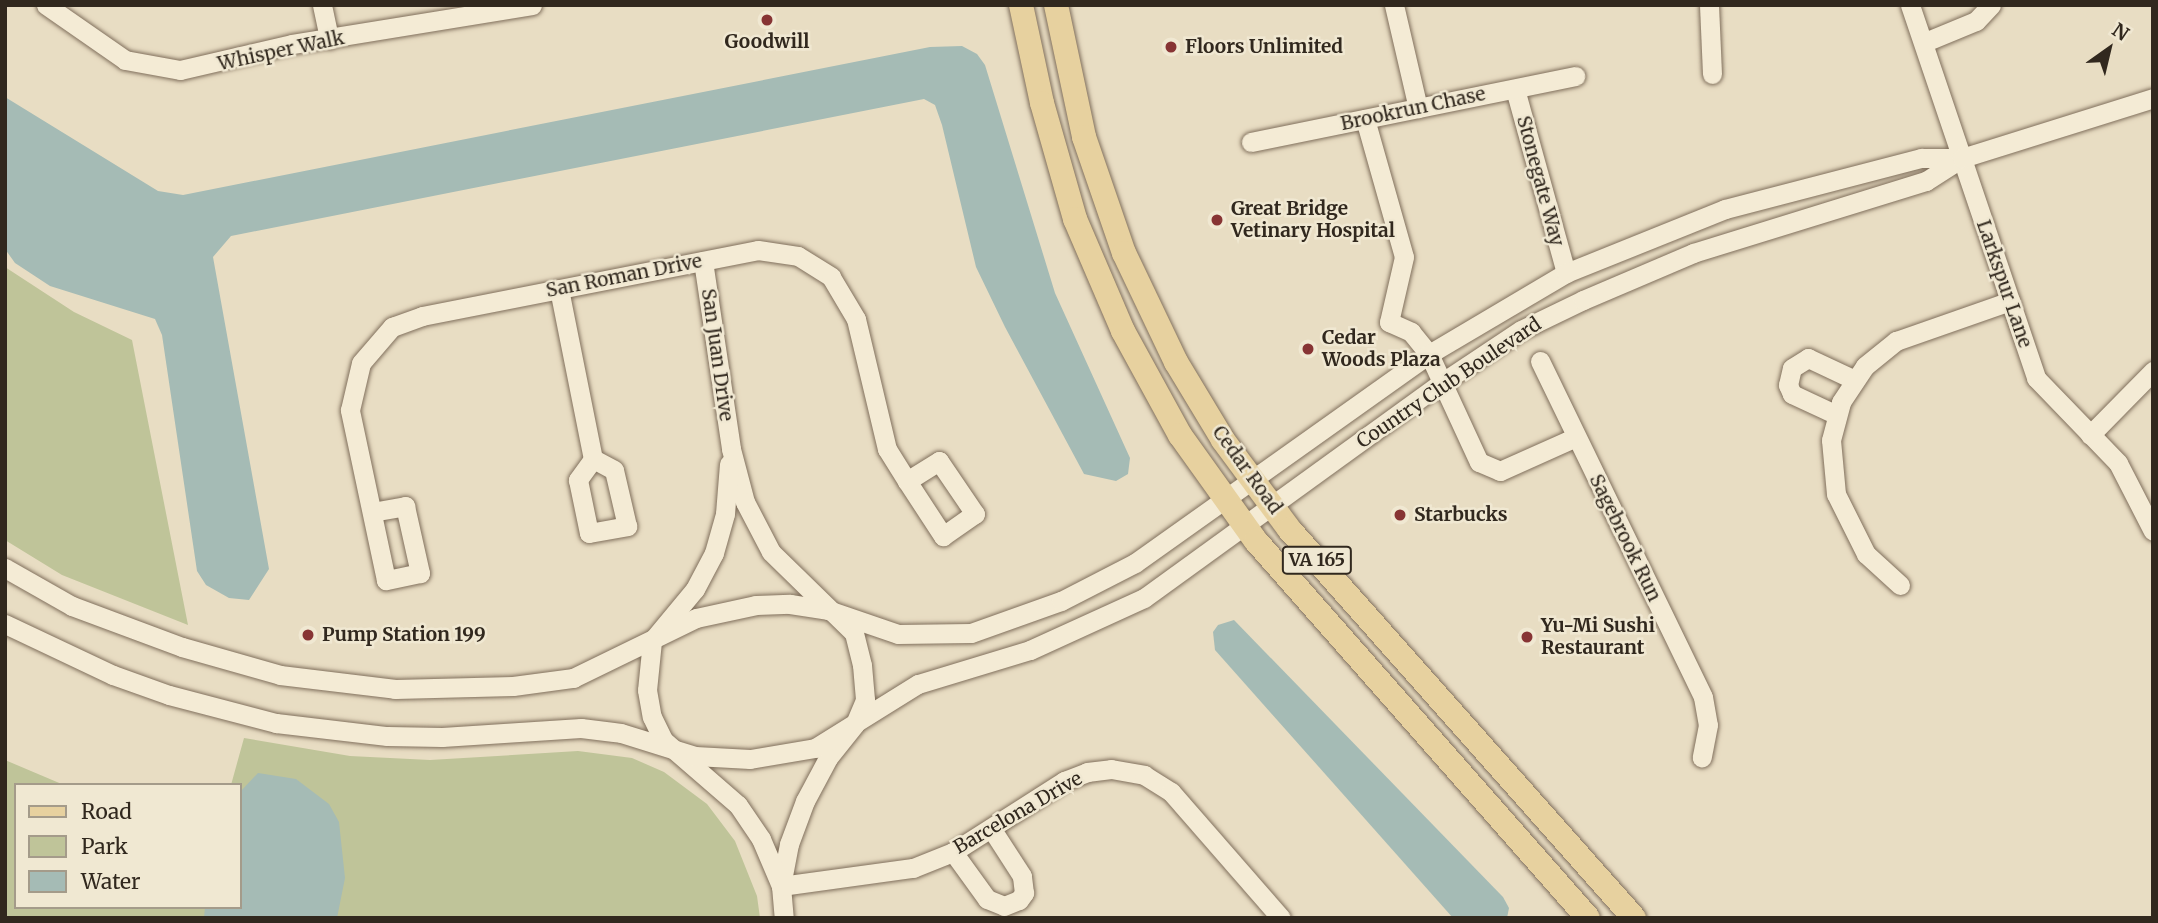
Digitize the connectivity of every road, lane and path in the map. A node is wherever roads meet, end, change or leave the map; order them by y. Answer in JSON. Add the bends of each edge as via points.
{"nodes":[{"id":1,"x":46,"y":5,"type":"edge"},
{"id":2,"x":322,"y":5,"type":"edge"},
{"id":3,"x":532,"y":5,"type":"edge"},
{"id":4,"x":1021,"y":5,"type":"edge"},
{"id":5,"x":1055,"y":5,"type":"edge"},
{"id":6,"x":1394,"y":5,"type":"edge"},
{"id":7,"x":1709,"y":5,"type":"edge"},
{"id":8,"x":1910,"y":5,"type":"edge"},
{"id":9,"x":1991,"y":5,"type":"edge"},
{"id":10,"x":489,"y":8,"type":"edge"},
{"id":11,"x":329,"y":39,"type":"junction"},
{"id":12,"x":1924,"y":42,"type":"junction"},
{"id":13,"x":1712,"y":74,"type":"dead end"},
{"id":14,"x":1575,"y":76,"type":"dead end"},
{"id":15,"x":1515,"y":89,"type":"junction"},
{"id":16,"x":2153,"y":98,"type":"edge"},
{"id":17,"x":1418,"y":108,"type":"junction"},
{"id":18,"x":1365,"y":119,"type":"junction"},
{"id":19,"x":1251,"y":142,"type":"dead end"},
{"id":20,"x":1962,"y":158,"type":"junction"},
{"id":21,"x":703,"y":261,"type":"junction"},
{"id":22,"x":1566,"y":273,"type":"junction"},
{"id":23,"x":559,"y":289,"type":"junction"},
{"id":24,"x":2010,"y":301,"type":"junction"},
{"id":25,"x":1540,"y":361,"type":"dead end"},
{"id":26,"x":1435,"y":370,"type":"junction"},
{"id":27,"x":2153,"y":371,"type":"edge"},
{"id":28,"x":1855,"y":380,"type":"junction"},
{"id":29,"x":1837,"y":415,"type":"junction"},
{"id":30,"x":2090,"y":435,"type":"junction"},
{"id":31,"x":1576,"y":437,"type":"junction"},
{"id":32,"x":731,"y":449,"type":"junction"},
{"id":33,"x":593,"y":459,"type":"dead end"},
{"id":34,"x":1252,"y":480,"type":"junction"},
{"id":35,"x":907,"y":481,"type":"dead end"},
{"id":36,"x":1224,"y":499,"type":"junction"},
{"id":37,"x":1272,"y":506,"type":"junction"},
{"id":38,"x":372,"y":512,"type":"dead end"},
{"id":39,"x":1244,"y":526,"type":"junction"},
{"id":40,"x":2153,"y":531,"type":"edge"},
{"id":41,"x":5,"y":568,"type":"edge"},
{"id":42,"x":1900,"y":585,"type":"dead end"},
{"id":43,"x":839,"y":615,"type":"junction"},
{"id":44,"x":5,"y":624,"type":"edge"},
{"id":45,"x":652,"y":641,"type":"junction"},
{"id":46,"x":855,"y":724,"type":"junction"},
{"id":47,"x":677,"y":752,"type":"junction"},
{"id":48,"x":1702,"y":757,"type":"dead end"},
{"id":49,"x":991,"y":828,"type":"junction"},
{"id":50,"x":953,"y":852,"type":"junction"},
{"id":51,"x":780,"y":886,"type":"junction"},
{"id":52,"x":784,"y":918,"type":"edge"},
{"id":53,"x":1281,"y":918,"type":"edge"},
{"id":54,"x":1588,"y":918,"type":"edge"},
{"id":55,"x":1634,"y":918,"type":"edge"}],
"edges":[{"from":1,"to":11,"type":"street","name":"Whisper Walk","via":[[102,47],[152,68],[207,67],[256,52]]},
{"from":2,"to":11,"type":"street"},
{"from":3,"to":10,"type":"street","name":"Whisper Walk"},
{"from":4,"to":36,"type":"main road","name":"Cedar Road","number":"VA 165","via":[[1048,127],[1086,247],[1154,390]]},
{"from":5,"to":34,"type":"main road","name":"Cedar Road","number":"VA 165","via":[[1084,137],[1124,253],[1176,362]]},
{"from":6,"to":17,"type":"street"},
{"from":7,"to":13,"type":"street"},
{"from":8,"to":12,"type":"street","name":"Larkspur Lane"},
{"from":9,"to":12,"type":"street","via":[[1976,21]]},
{"from":10,"to":11,"type":"street","name":"Whisper Walk"},
{"from":12,"to":20,"type":"street","name":"Larkspur Lane"},
{"from":14,"to":15,"type":"street","name":"Brookrun Chase"},
{"from":15,"to":17,"type":"street","name":"Brookrun Chase"},
{"from":15,"to":22,"type":"street","name":"Stonegate Way"},
{"from":16,"to":20,"type":"street","name":"Country Club Boulevard"},
{"from":17,"to":18,"type":"street","name":"Brookrun Chase"},
{"from":18,"to":19,"type":"street","name":"Brookrun Chase"},
{"from":18,"to":26,"type":"street","via":[[1404,257],[1389,322],[1411,332]]},
{"from":20,"to":22,"type":"street","name":"Country Club Boulevard","via":[[1921,158],[1725,209]]},
{"from":20,"to":24,"type":"street","name":"Larkspur Lane"},
{"from":20,"to":26,"type":"street","name":"Country Club Boulevard","via":[[1926,181],[1693,253],[1628,279]]},
{"from":21,"to":23,"type":"street","name":"San Roman Drive"},
{"from":21,"to":32,"type":"street","name":"San Juan Drive"},
{"from":21,"to":35,"type":"street","name":"San Roman Drive","via":[[775,251],[798,256],[831,277],[856,318],[881,435]]},
{"from":22,"to":26,"type":"street","name":"Country Club Boulevard"},
{"from":23,"to":33,"type":"street"},
{"from":23,"to":38,"type":"street","name":"San Roman Drive","via":[[407,320],[368,351],[351,394],[350,410]]},
{"from":24,"to":28,"type":"street","via":[[1896,341]]},
{"from":24,"to":30,"type":"street","name":"Larkspur Lane","via":[[2036,378]]},
{"from":25,"to":31,"type":"street","name":"Sagebrook Run"},
{"from":26,"to":31,"type":"street","via":[[1479,462],[1488,469],[1511,468]]},
{"from":26,"to":34,"type":"street","name":"Country Club Boulevard"},
{"from":26,"to":37,"type":"street","name":"Country Club Boulevard"},
{"from":27,"to":30,"type":"street"},
{"from":28,"to":29,"type":"street"},
{"from":28,"to":29,"type":"street","via":[[1808,358],[1792,368],[1788,385],[1792,394]]},
{"from":29,"to":42,"type":"street","via":[[1830,461],[1836,494],[1866,554]]},
{"from":30,"to":40,"type":"street","name":"Larkspur Lane","via":[[2118,463]]},
{"from":31,"to":48,"type":"street","name":"Sagebrook Run","via":[[1703,697],[1708,725]]},
{"from":32,"to":43,"type":"street","name":"San Juan Drive","via":[[745,502],[771,552]]},
{"from":32,"to":45,"type":"street","name":"San Juan Drive","via":[[725,514],[714,553],[695,589]]},
{"from":34,"to":36,"type":"street","name":"Country Club Boulevard"},
{"from":34,"to":37,"type":"main road","name":"Cedar Road","number":"VA 165"},
{"from":36,"to":39,"type":"main road","name":"Cedar Road","number":"VA 165"},
{"from":36,"to":43,"type":"street","name":"Country Club Boulevard","via":[[1101,582],[1032,613],[971,633],[898,635]]},
{"from":37,"to":39,"type":"street","name":"Country Club Boulevard"},
{"from":37,"to":55,"type":"main road","name":"Cedar Road","number":"VA 165"},
{"from":39,"to":46,"type":"street","name":"Country Club Boulevard","via":[[1144,598],[1107,618],[1030,650],[918,684]]},
{"from":39,"to":54,"type":"main road","name":"Cedar Road","number":"VA 165"},
{"from":41,"to":45,"type":"street","name":"Country Club Boulevard","via":[[116,625],[280,675],[341,685],[450,689],[573,678]]},
{"from":43,"to":45,"type":"street","name":"Country Club Boulevard","via":[[790,604],[756,605],[696,618]]},
{"from":43,"to":46,"type":"street","name":"San Juan Drive","via":[[854,633],[862,665],[865,700]]},
{"from":44,"to":47,"type":"street","name":"Country Club Boulevard","via":[[158,691],[276,723],[428,737],[581,727],[621,733]]},
{"from":45,"to":47,"type":"street","name":"San Juan Drive","via":[[647,669],[652,717],[663,740]]},
{"from":46,"to":47,"type":"street","name":"Country Club Boulevard","via":[[815,748],[775,757]]},
{"from":46,"to":51,"type":"street","name":"San Juan Drive","via":[[828,758],[805,801]]},
{"from":47,"to":51,"type":"street","name":"San Juan Drive","via":[[738,805],[761,839]]},
{"from":49,"to":50,"type":"street","name":"Barcelona Drive"},
{"from":49,"to":50,"type":"street","via":[[1022,876],[1024,892],[1019,900],[1004,906],[987,899]]},
{"from":49,"to":53,"type":"street","name":"Barcelona Drive","via":[[1064,781],[1087,772],[1111,769],[1144,775],[1171,792]]},
{"from":50,"to":51,"type":"street","name":"Barcelona Drive","via":[[890,874]]},
{"from":51,"to":52,"type":"street","name":"San Juan Drive"}]}
